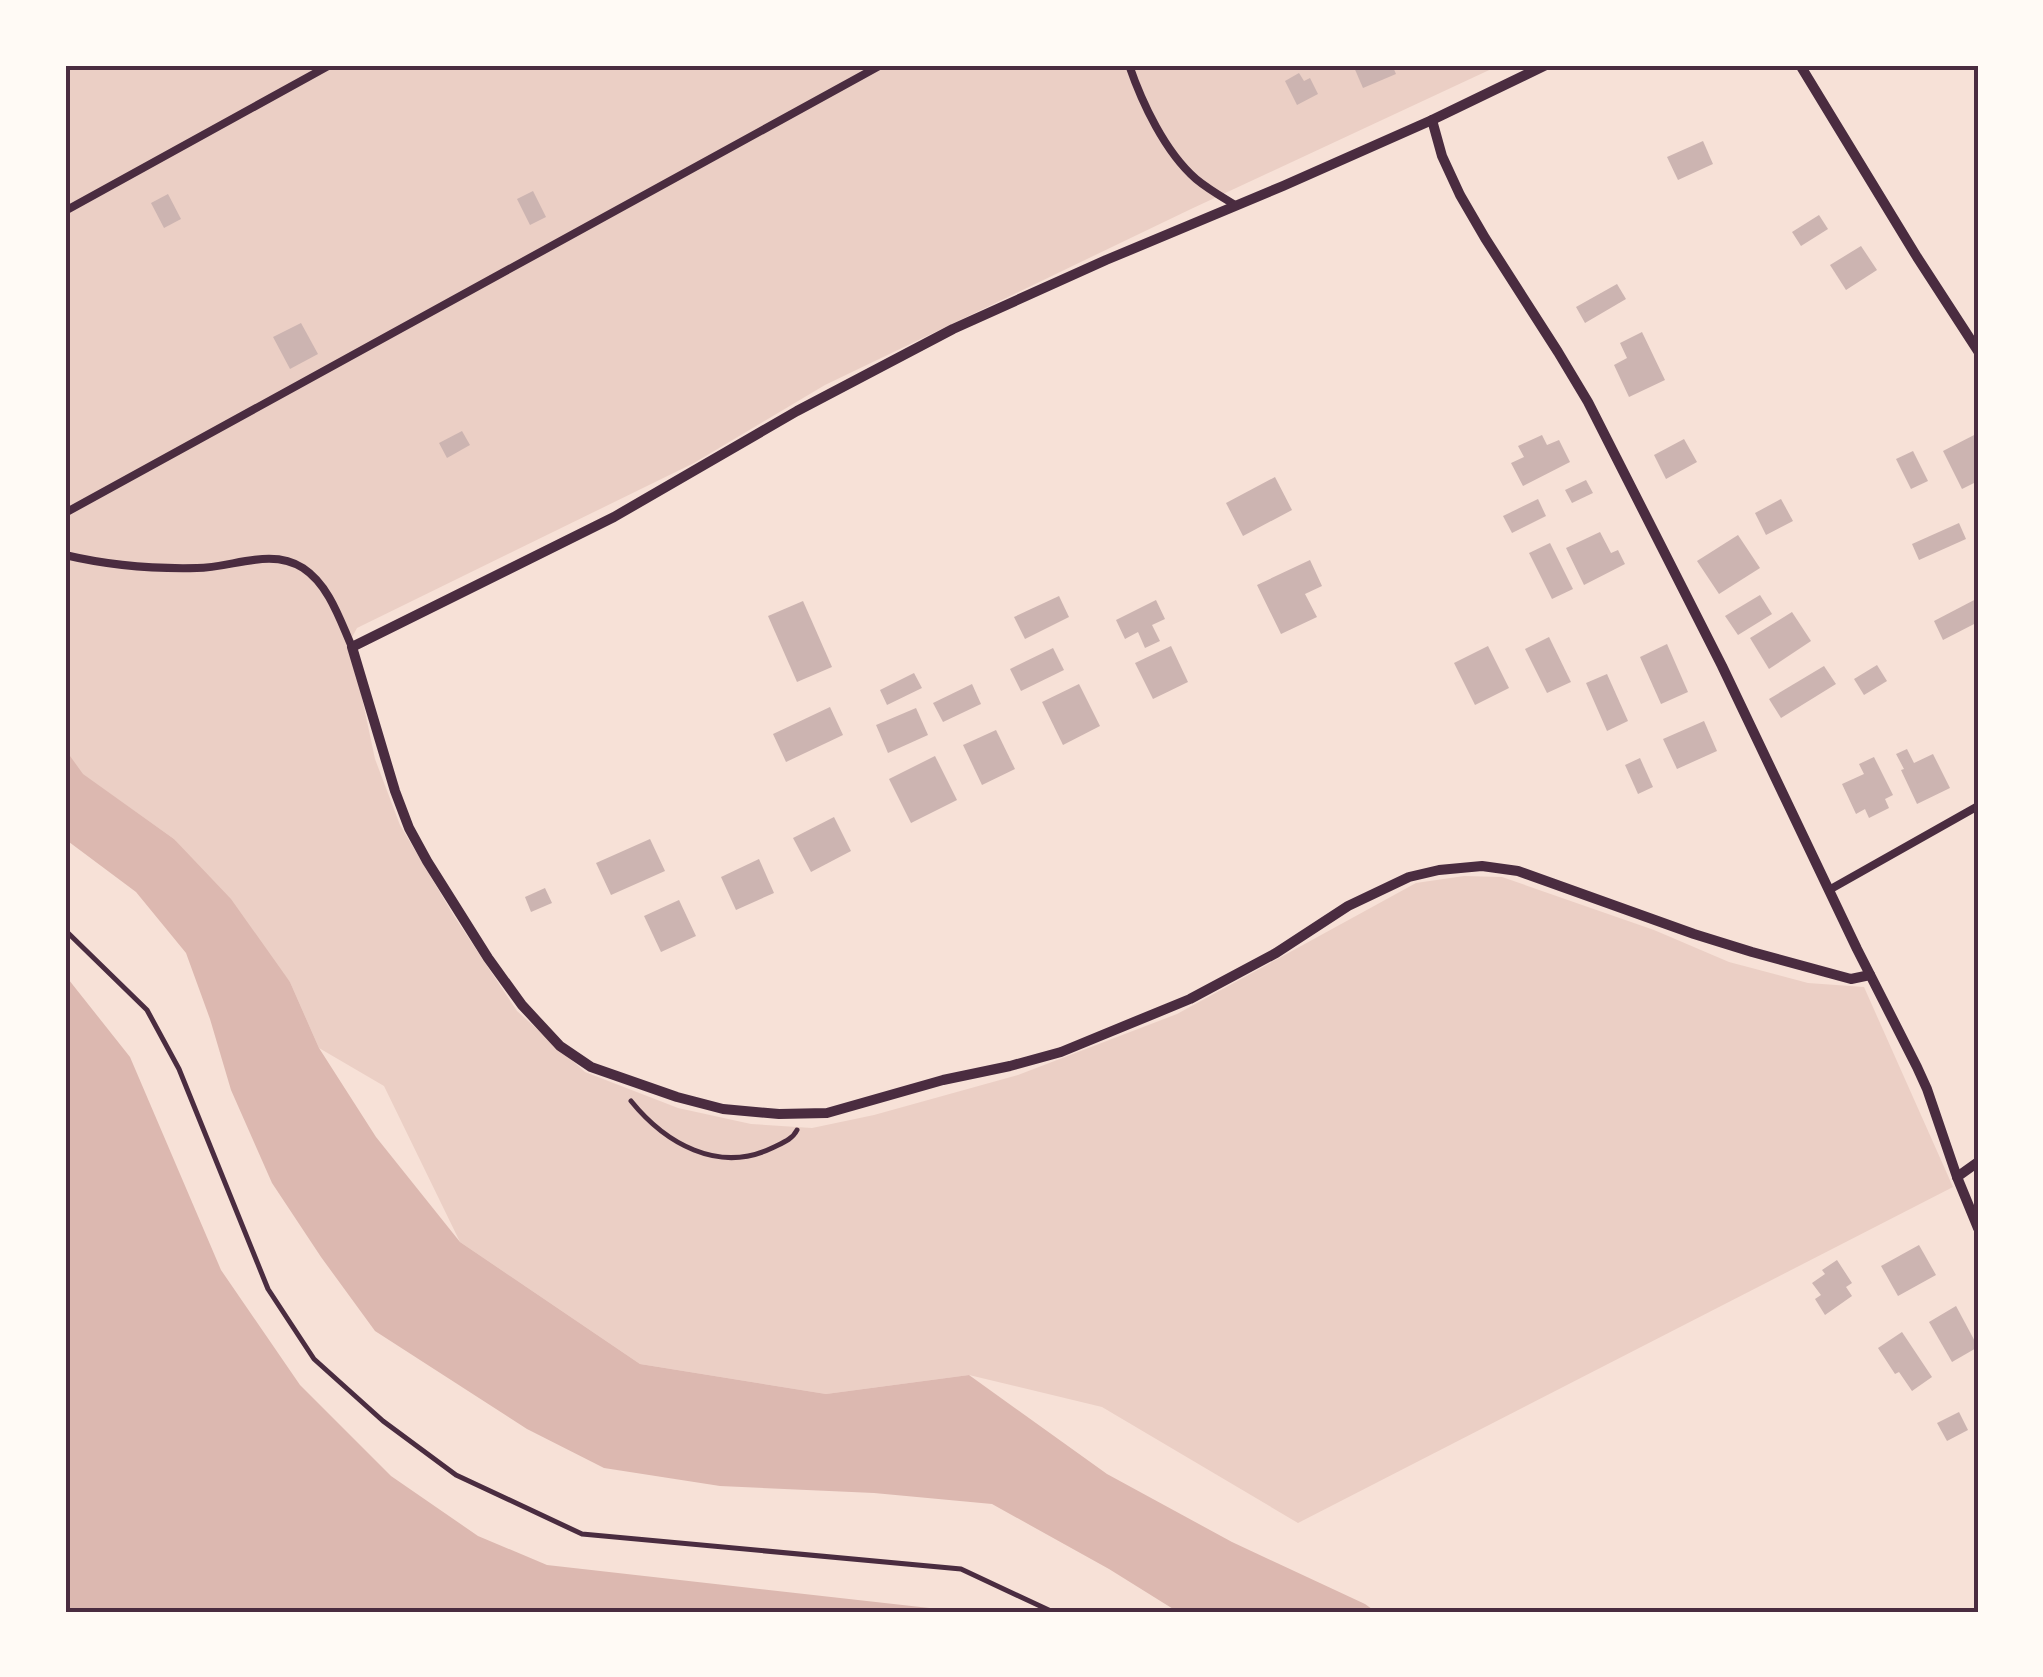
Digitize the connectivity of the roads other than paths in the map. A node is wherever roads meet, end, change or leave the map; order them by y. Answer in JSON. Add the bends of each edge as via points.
{"nodes":[{"id":1,"x":330,"y":65,"type":"edge"},
{"id":2,"x":881,"y":65,"type":"edge"},
{"id":3,"x":1129,"y":65,"type":"edge"},
{"id":4,"x":1546,"y":65,"type":"edge"},
{"id":5,"x":1800,"y":65,"type":"edge"},
{"id":6,"x":1432,"y":120,"type":"junction"},
{"id":7,"x":1235,"y":206,"type":"junction"},
{"id":8,"x":65,"y":211,"type":"edge"},
{"id":9,"x":1978,"y":350,"type":"edge"},
{"id":10,"x":65,"y":513,"type":"edge"},
{"id":11,"x":65,"y":555,"type":"edge"},
{"id":12,"x":352,"y":646,"type":"junction"},
{"id":13,"x":1978,"y":806,"type":"edge"},
{"id":14,"x":1829,"y":890,"type":"junction"},
{"id":15,"x":1870,"y":975,"type":"junction"},
{"id":16,"x":1978,"y":1162,"type":"edge"},
{"id":17,"x":1956,"y":1177,"type":"junction"},
{"id":18,"x":1978,"y":1228,"type":"edge"}],
"edges":[{"from":1,"to":8,"type":"lane"},
{"from":2,"to":10,"type":"lane"},
{"from":3,"to":7,"type":"lane","via":[[1178,160]]},
{"from":4,"to":6,"type":"street"},
{"from":5,"to":9,"type":"street"},
{"from":6,"to":7,"type":"street"},
{"from":6,"to":14,"type":"street","via":[[1452,180],[1600,424]]},
{"from":7,"to":12,"type":"street","via":[[953,330],[614,517]]},
{"from":11,"to":12,"type":"lane","via":[[193,568],[287,560],[321,586]]},
{"from":12,"to":15,"type":"street","via":[[409,828],[488,958],[538,1024],[581,1060],[723,1109],[806,1114],[850,1108],[1033,1060],[1190,999],[1378,890],[1438,870],[1518,871],[1752,952],[1851,979]]},
{"from":13,"to":14,"type":"lane"},
{"from":14,"to":15,"type":"street"},
{"from":15,"to":17,"type":"street","via":[[1927,1089]]},
{"from":16,"to":17,"type":"street"},
{"from":17,"to":18,"type":"street"}]}
